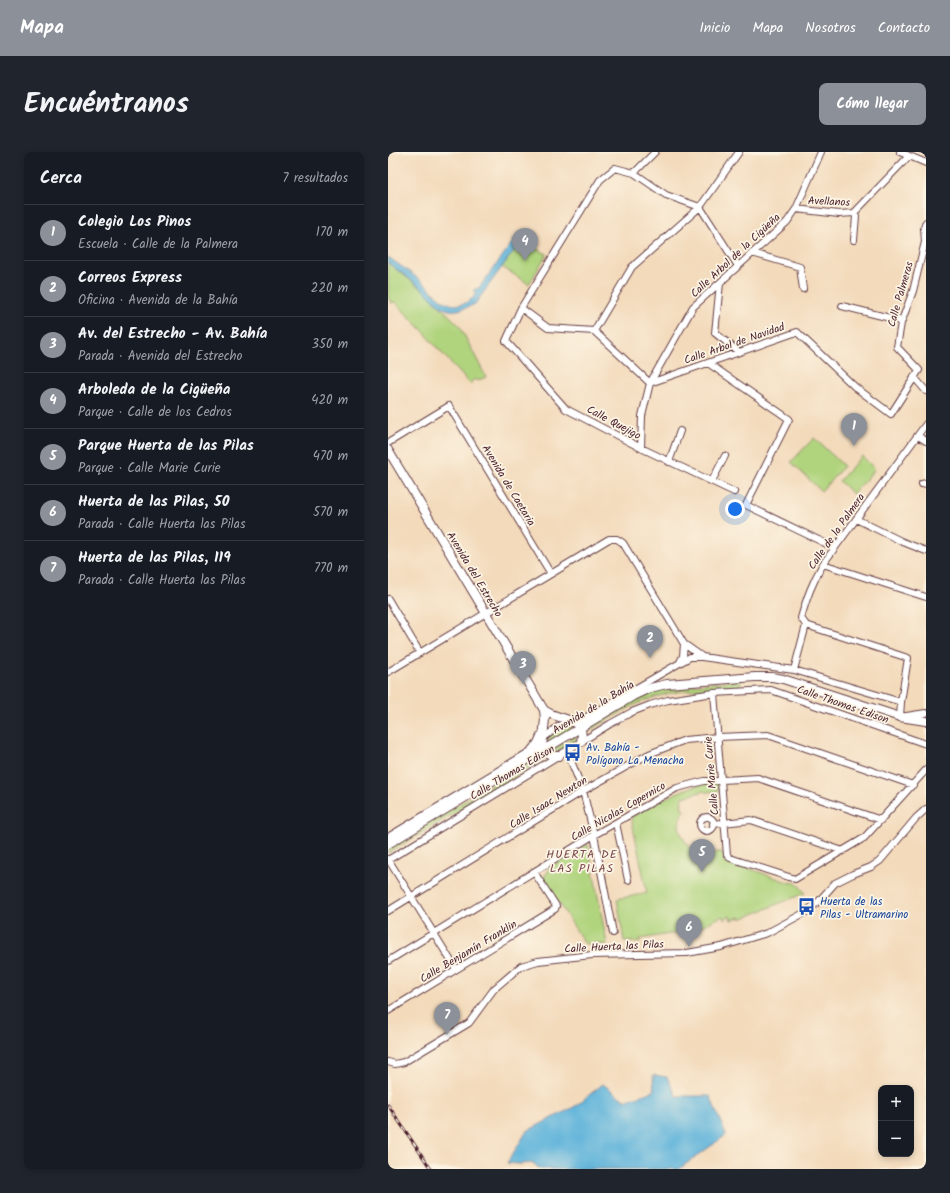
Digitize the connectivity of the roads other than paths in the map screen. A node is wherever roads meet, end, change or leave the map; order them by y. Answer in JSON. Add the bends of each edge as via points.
{"nodes":[{"id":1,"x":655,"y":152,"type":"edge"},
{"id":2,"x":739,"y":152,"type":"edge"},
{"id":3,"x":820,"y":152,"type":"edge"},
{"id":4,"x":900,"y":152,"type":"edge"},
{"id":5,"x":908,"y":156,"type":"junction"},
{"id":6,"x":926,"y":163,"type":"edge"},
{"id":7,"x":634,"y":173,"type":"junction"},
{"id":8,"x":700,"y":208,"type":"junction"},
{"id":9,"x":796,"y":209,"type":"junction"},
{"id":10,"x":854,"y":213,"type":"junction"},
{"id":11,"x":926,"y":223,"type":"edge"},
{"id":12,"x":854,"y":240,"type":"dead end"},
{"id":13,"x":926,"y":241,"type":"edge"},
{"id":14,"x":752,"y":253,"type":"junction"},
{"id":15,"x":738,"y":266,"type":"junction"},
{"id":16,"x":720,"y":282,"type":"junction"},
{"id":17,"x":803,"y":289,"type":"dead end"},
{"id":18,"x":842,"y":306,"type":"dead end"},
{"id":19,"x":521,"y":308,"type":"junction"},
{"id":20,"x":902,"y":321,"type":"junction"},
{"id":21,"x":594,"y":332,"type":"junction"},
{"id":22,"x":739,"y":352,"type":"junction"},
{"id":23,"x":708,"y":363,"type":"junction"},
{"id":24,"x":914,"y":378,"type":"junction"},
{"id":25,"x":650,"y":383,"type":"junction"},
{"id":26,"x":926,"y":391,"type":"edge"},
{"id":27,"x":926,"y":424,"type":"edge"},
{"id":28,"x":680,"y":431,"type":"dead end"},
{"id":29,"x":918,"y":436,"type":"junction"},
{"id":30,"x":926,"y":441,"type":"edge"},
{"id":31,"x":388,"y":443,"type":"edge"},
{"id":32,"x":641,"y":448,"type":"junction"},
{"id":33,"x":388,"y":450,"type":"edge"},
{"id":34,"x":724,"y":456,"type":"dead end"},
{"id":35,"x":669,"y":462,"type":"junction"},
{"id":36,"x":712,"y":481,"type":"junction"},
{"id":37,"x":734,"y":492,"type":"dead end"},
{"id":38,"x":856,"y":520,"type":"junction"},
{"id":39,"x":835,"y":548,"type":"junction"},
{"id":40,"x":926,"y":551,"type":"edge"},
{"id":41,"x":823,"y":564,"type":"junction"},
{"id":42,"x":551,"y":574,"type":"junction"},
{"id":43,"x":926,"y":597,"type":"edge"},
{"id":44,"x":388,"y":599,"type":"edge"},
{"id":45,"x":486,"y":614,"type":"junction"},
{"id":46,"x":806,"y":625,"type":"junction"},
{"id":47,"x":684,"y":644,"type":"junction"},
{"id":48,"x":420,"y":653,"type":"junction"},
{"id":49,"x":702,"y":657,"type":"junction"},
{"id":50,"x":680,"y":662,"type":"junction"},
{"id":51,"x":794,"y":670,"type":"junction"},
{"id":52,"x":388,"y":672,"type":"edge"},
{"id":53,"x":714,"y":693,"type":"junction"},
{"id":54,"x":901,"y":702,"type":"junction"},
{"id":55,"x":544,"y":710,"type":"junction"},
{"id":56,"x":926,"y":713,"type":"edge"},
{"id":57,"x":900,"y":718,"type":"junction"},
{"id":58,"x":573,"y":722,"type":"junction"},
{"id":59,"x":926,"y":722,"type":"edge"},
{"id":60,"x":544,"y":724,"type":"junction"},
{"id":61,"x":581,"y":727,"type":"junction"},
{"id":62,"x":718,"y":737,"type":"junction"},
{"id":63,"x":542,"y":739,"type":"junction"},
{"id":64,"x":581,"y":742,"type":"junction"},
{"id":65,"x":926,"y":744,"type":"edge"},
{"id":66,"x":532,"y":750,"type":"junction"},
{"id":67,"x":543,"y":750,"type":"junction"},
{"id":68,"x":567,"y":751,"type":"junction"},
{"id":69,"x":558,"y":756,"type":"junction"},
{"id":70,"x":926,"y":770,"type":"edge"},
{"id":71,"x":721,"y":779,"type":"junction"},
{"id":72,"x":912,"y":785,"type":"junction"},
{"id":73,"x":583,"y":791,"type":"junction"},
{"id":74,"x":926,"y":809,"type":"edge"},
{"id":75,"x":881,"y":820,"type":"junction"},
{"id":76,"x":616,"y":823,"type":"junction"},
{"id":77,"x":724,"y":823,"type":"junction"},
{"id":78,"x":714,"y":824,"type":"dead end"},
{"id":79,"x":594,"y":835,"type":"junction"},
{"id":80,"x":388,"y":837,"type":"edge"},
{"id":81,"x":388,"y":844,"type":"edge"},
{"id":82,"x":842,"y":851,"type":"junction"},
{"id":83,"x":388,"y":860,"type":"edge"},
{"id":84,"x":534,"y":872,"type":"junction"},
{"id":85,"x":628,"y":880,"type":"dead end"},
{"id":86,"x":411,"y":897,"type":"junction"},
{"id":87,"x":388,"y":911,"type":"edge"},
{"id":88,"x":433,"y":933,"type":"junction"},
{"id":89,"x":613,"y":934,"type":"dead end"},
{"id":90,"x":388,"y":961,"type":"edge"},
{"id":91,"x":456,"y":969,"type":"junction"},
{"id":92,"x":388,"y":1011,"type":"edge"},
{"id":93,"x":388,"y":1062,"type":"edge"}],
"edges":[{"from":1,"to":7,"type":"street"},
{"from":2,"to":8,"type":"street"},
{"from":3,"to":9,"type":"street","name":"Calle Arbol de la Cigüeña"},
{"from":4,"to":5,"type":"street"},
{"from":5,"to":6,"type":"street"},
{"from":5,"to":10,"type":"street","name":"Avellanos"},
{"from":7,"to":8,"type":"street","via":[[666,195]]},
{"from":7,"to":19,"type":"street","via":[[615,168],[600,180]]},
{"from":8,"to":15,"type":"street"},
{"from":8,"to":21,"type":"street","via":[[632,267]]},
{"from":9,"to":10,"type":"street","name":"Avellanos","via":[[839,214]]},
{"from":9,"to":14,"type":"street","name":"Calle Arbol de la Cigüeña","via":[[787,222]]},
{"from":10,"to":12,"type":"street"},
{"from":11,"to":13,"type":"street","name":"Calle Palmeras"},
{"from":13,"to":20,"type":"street","name":"Calle Palmeras"},
{"from":14,"to":15,"type":"street","name":"Calle Arbol de la Cigüeña"},
{"from":14,"to":17,"type":"street","via":[[800,267]]},
{"from":15,"to":16,"type":"street","name":"Calle Arbol de la Cigüeña"},
{"from":16,"to":22,"type":"street","via":[[715,333]]},
{"from":16,"to":25,"type":"street","name":"Calle Arbol de la Cigüeña","via":[[693,307]]},
{"from":18,"to":20,"type":"street"},
{"from":19,"to":21,"type":"street","via":[[548,328]]},
{"from":19,"to":32,"type":"street","name":"Calle Quejigo","via":[[506,341],[566,409]]},
{"from":20,"to":24,"type":"street","name":"Calle Palmeras","via":[[897,347],[919,370]]},
{"from":21,"to":25,"type":"street"},
{"from":22,"to":23,"type":"street","name":"Calle Arbol de Navidad"},
{"from":22,"to":24,"type":"street","name":"Calle Arbol de Navidad","via":[[798,332],[855,388],[891,414]]},
{"from":23,"to":25,"type":"street","name":"Calle Arbol de Navidad"},
{"from":23,"to":39,"type":"street","via":[[789,419],[746,505]]},
{"from":24,"to":26,"type":"street"},
{"from":25,"to":32,"type":"street","name":"Calle Arbol de la Cigüeña","via":[[642,416]]},
{"from":27,"to":29,"type":"street","name":"Calle de la Palmera"},
{"from":28,"to":35,"type":"street"},
{"from":29,"to":30,"type":"street"},
{"from":29,"to":38,"type":"street","name":"Calle de la Palmera"},
{"from":31,"to":42,"type":"street","name":"Avenida de Caetaria","via":[[449,406]]},
{"from":32,"to":35,"type":"street","name":"Calle Quejigo"},
{"from":33,"to":45,"type":"street","name":"Avenida del Estrecho"},
{"from":34,"to":36,"type":"street"},
{"from":35,"to":36,"type":"street","name":"Calle Quejigo"},
{"from":36,"to":37,"type":"street","name":"Calle Quejigo"},
{"from":38,"to":39,"type":"street","name":"Calle de la Palmera"},
{"from":38,"to":40,"type":"street"},
{"from":39,"to":41,"type":"street","name":"Calle de la Palmera"},
{"from":41,"to":43,"type":"street"},
{"from":41,"to":46,"type":"street","name":"Calle de la Palmera","via":[[808,592],[801,618]]},
{"from":42,"to":45,"type":"street"},
{"from":42,"to":47,"type":"street","via":[[610,539],[620,541]]},
{"from":44,"to":48,"type":"street"},
{"from":45,"to":48,"type":"street"},
{"from":45,"to":55,"type":"street","name":"Avenida del Estrecho"},
{"from":46,"to":51,"type":"street","name":"Calle de la Palmera"},
{"from":46,"to":54,"type":"street","via":[[908,658]]},
{"from":47,"to":49,"type":"street"},
{"from":47,"to":50,"type":"street"},
{"from":48,"to":52,"type":"street"},
{"from":49,"to":50,"type":"street","name":"Avenida de la Bahía","via":[[690,657]]},
{"from":49,"to":51,"type":"street","name":"Avenida de la Bahía"},
{"from":50,"to":58,"type":"street","name":"Avenida de la Bahía","via":[[589,716]]},
{"from":51,"to":54,"type":"street"},
{"from":53,"to":62,"type":"street","name":"Calle Marie Curie"},
{"from":53,"to":64,"type":"street","name":"Calle Thomas Edison","via":[[650,705],[632,712]]},
{"from":53,"to":65,"type":"street","name":"Calle Thomas Edison","via":[[771,690]]},
{"from":54,"to":57,"type":"street"},
{"from":55,"to":58,"type":"street"},
{"from":55,"to":60,"type":"street"},
{"from":56,"to":57,"type":"street"},
{"from":57,"to":59,"type":"street","name":"Avenida de la Bahía"},
{"from":57,"to":61,"type":"street","name":"Avenida de la Bahía","via":[[783,679],[760,677],[657,686],[633,696]]},
{"from":58,"to":61,"type":"street"},
{"from":58,"to":63,"type":"street","name":"Avenida de la Bahía","via":[[558,726]]},
{"from":60,"to":63,"type":"street"},
{"from":60,"to":66,"type":"street","via":[[538,743]]},
{"from":61,"to":64,"type":"street"},
{"from":61,"to":67,"type":"street","name":"Avenida de la Bahía"},
{"from":62,"to":71,"type":"street","name":"Calle Marie Curie"},
{"from":62,"to":72,"type":"street","name":"Calle Isaac Newton","via":[[768,735]]},
{"from":62,"to":73,"type":"street","name":"Calle Isaac Newton","via":[[685,740],[649,754]]},
{"from":63,"to":66,"type":"street","name":"Avenida de la Bahía"},
{"from":63,"to":67,"type":"street"},
{"from":64,"to":68,"type":"street","name":"Calle Thomas Edison"},
{"from":66,"to":80,"type":"street","name":"Avenida de la Bahía"},
{"from":67,"to":69,"type":"street","via":[[552,756]]},
{"from":67,"to":81,"type":"street","name":"Avenida de la Bahía"},
{"from":68,"to":69,"type":"street","name":"Calle Thomas Edison"},
{"from":68,"to":73,"type":"street"},
{"from":69,"to":83,"type":"street","name":"Calle Thomas Edison"},
{"from":70,"to":72,"type":"street"},
{"from":71,"to":75,"type":"street","name":"Calle Nicolas Copernico","via":[[758,778]]},
{"from":71,"to":76,"type":"street","name":"Calle Nicolas Copernico","via":[[704,780],[677,788]]},
{"from":71,"to":77,"type":"street","name":"Calle Marie Curie"},
{"from":72,"to":75,"type":"street"},
{"from":73,"to":79,"type":"street"},
{"from":73,"to":86,"type":"street","name":"Calle Isaac Newton"},
{"from":74,"to":93,"type":"street","name":"Calle Huerta las Pilas","via":[[880,861],[835,884],[806,912],[767,933],[721,947],[687,953],[592,955],[538,961],[521,966],[494,989],[469,1023],[404,1062]]},
{"from":75,"to":82,"type":"street","via":[[864,838]]},
{"from":76,"to":79,"type":"street","name":"Calle Nicolas Copernico"},
{"from":76,"to":85,"type":"street"},
{"from":77,"to":78,"type":"street"},
{"from":77,"to":82,"type":"street","via":[[751,820]]},
{"from":77,"to":82,"type":"street","name":"Calle Marie Curie","via":[[728,857],[795,879]]},
{"from":79,"to":84,"type":"street","name":"Calle Nicolas Copernico"},
{"from":79,"to":89,"type":"street"},
{"from":83,"to":86,"type":"street"},
{"from":84,"to":88,"type":"street","name":"Calle Nicolas Copernico"},
{"from":84,"to":91,"type":"street","name":"Calle Benjamín Franklin","via":[[556,906],[555,910]]},
{"from":86,"to":87,"type":"street","name":"Calle Isaac Newton"},
{"from":86,"to":88,"type":"street"},
{"from":88,"to":90,"type":"street","name":"Calle Nicolas Copernico"},
{"from":88,"to":91,"type":"street"},
{"from":91,"to":92,"type":"street","name":"Calle Benjamín Franklin"}]}
